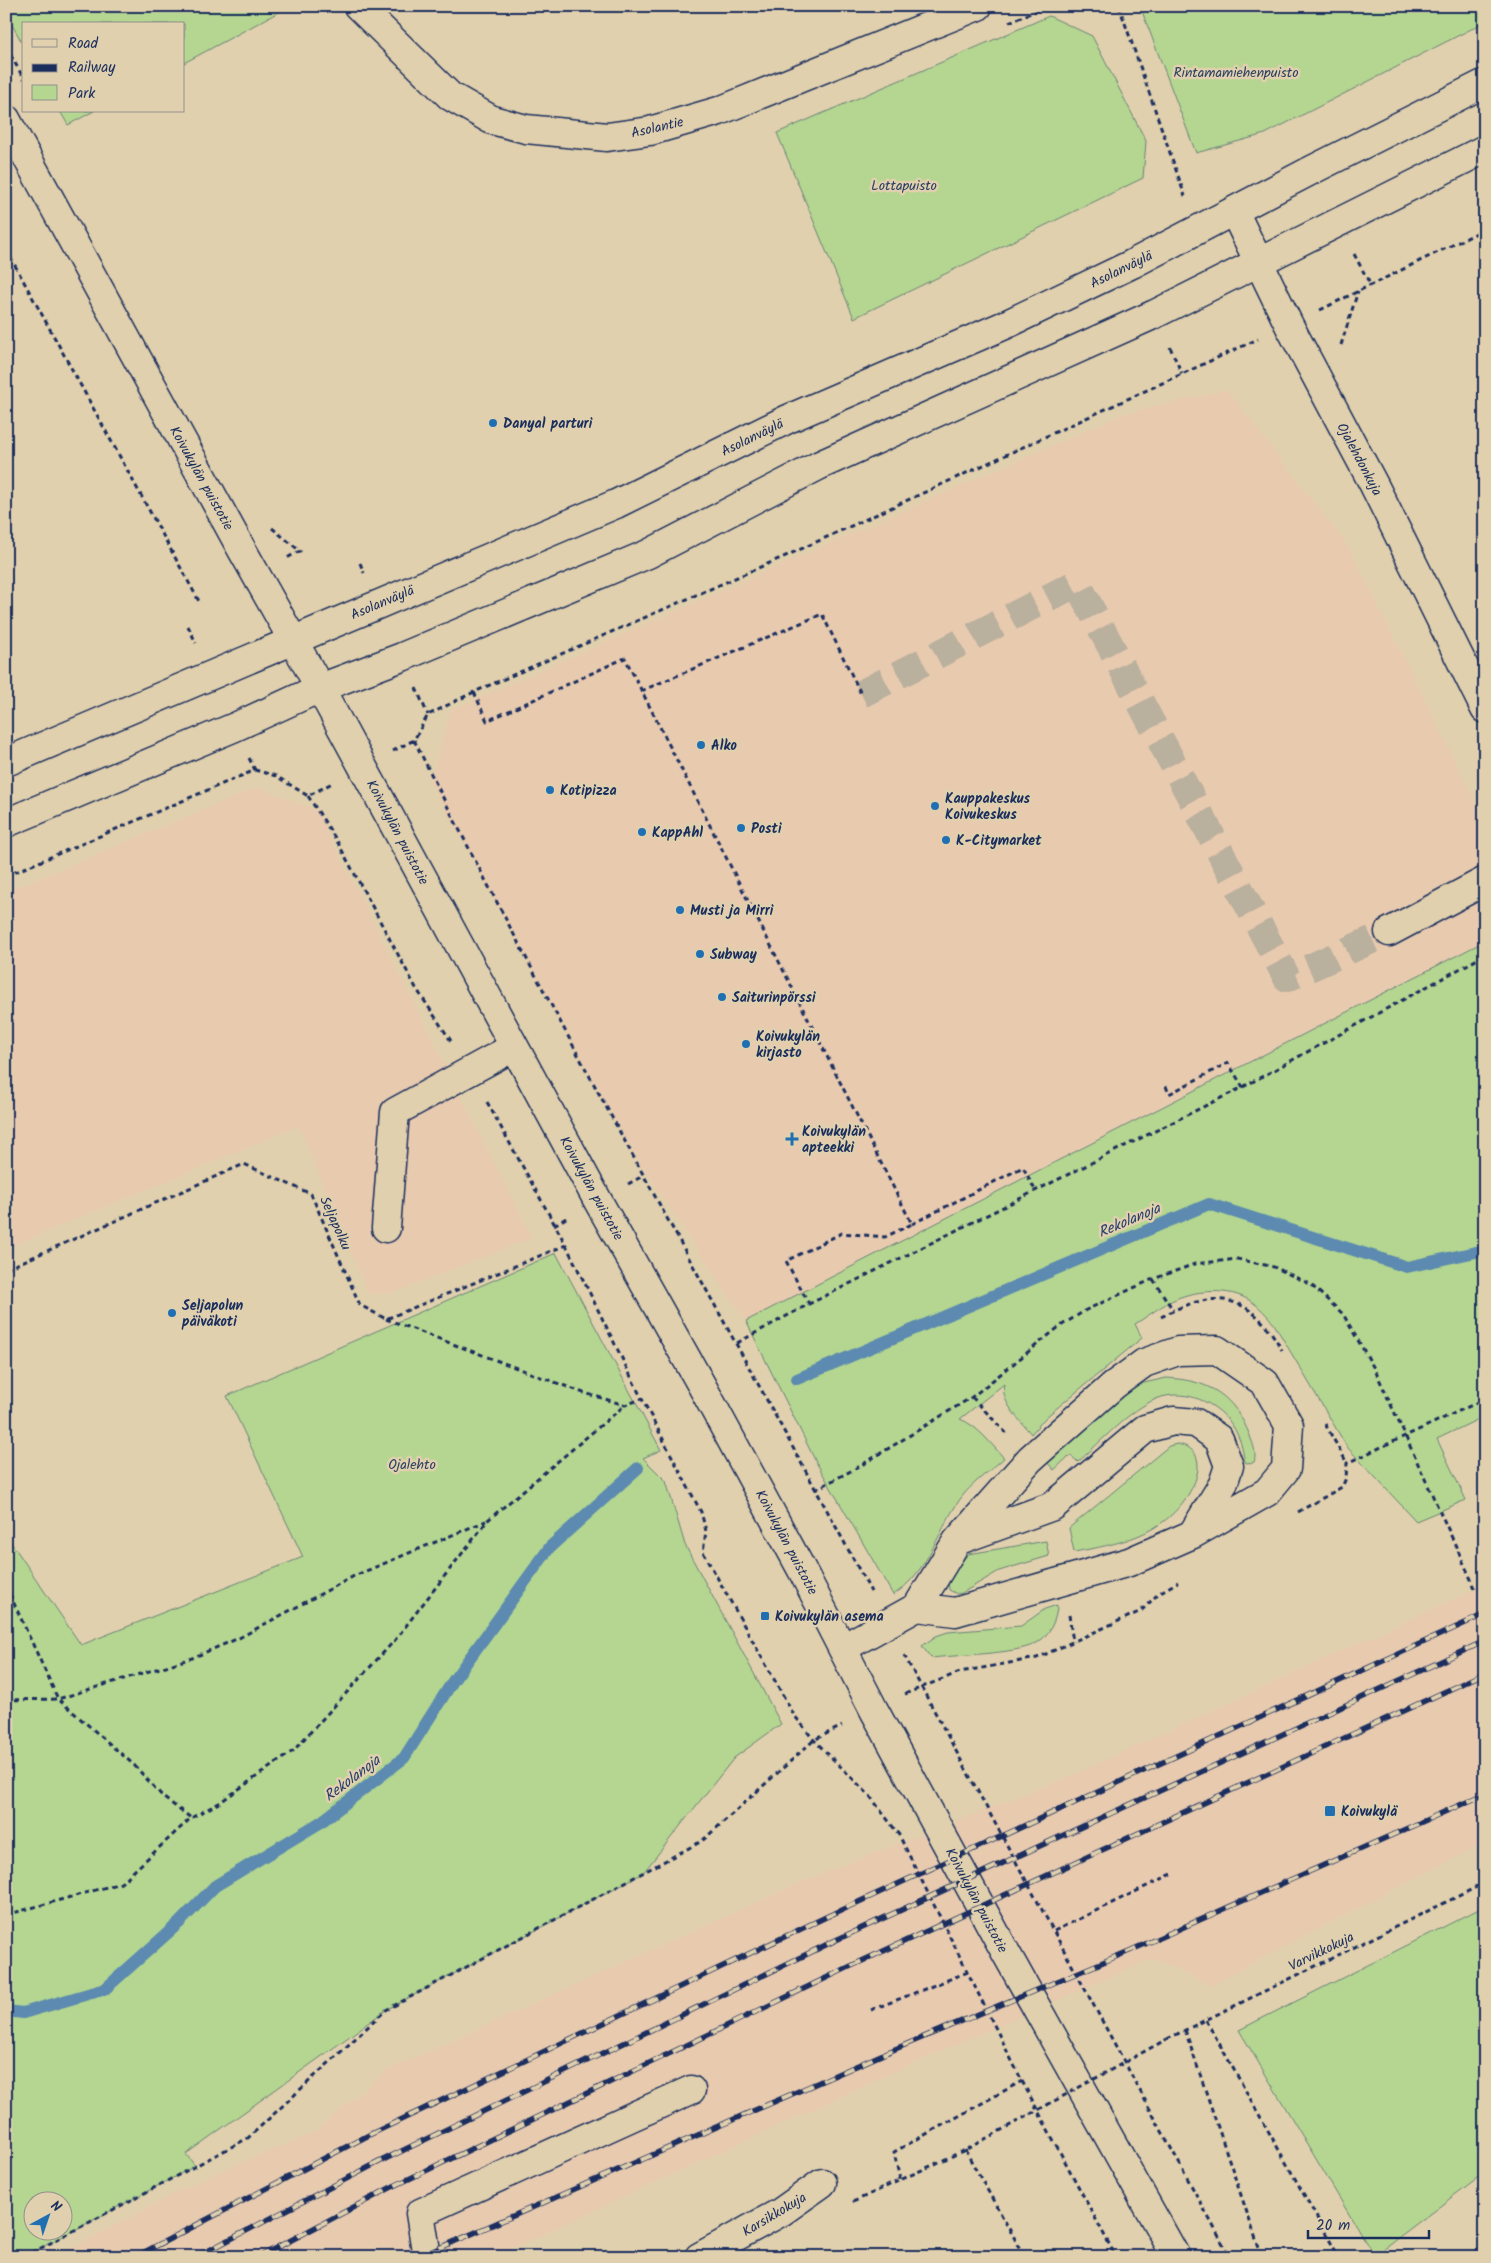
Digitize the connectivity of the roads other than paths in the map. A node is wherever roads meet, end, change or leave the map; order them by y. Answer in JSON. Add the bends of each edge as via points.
{"nodes":[{"id":1,"x":358,"y":6,"type":"edge"},
{"id":2,"x":978,"y":6,"type":"edge"},
{"id":3,"x":1485,"y":83,"type":"edge"},
{"id":4,"x":6,"y":119,"type":"edge"},
{"id":5,"x":1485,"y":149,"type":"edge"},
{"id":6,"x":1234,"y":211,"type":"junction"},
{"id":7,"x":1258,"y":264,"type":"junction"},
{"id":8,"x":293,"y":640,"type":"junction"},
{"id":9,"x":320,"y":688,"type":"junction"},
{"id":10,"x":1485,"y":709,"type":"edge"},
{"id":11,"x":6,"y":762,"type":"edge"},
{"id":12,"x":6,"y":823,"type":"edge"},
{"id":13,"x":1485,"y":881,"type":"edge"},
{"id":14,"x":1389,"y":932,"type":"tunnel mouth"},
{"id":15,"x":514,"y":1047,"type":"junction"},
{"id":16,"x":386,"y":1228,"type":"dead end"},
{"id":17,"x":1193,"y":1534,"type":"junction"},
{"id":18,"x":957,"y":1541,"type":"junction"},
{"id":19,"x":917,"y":1607,"type":"junction"},
{"id":20,"x":843,"y":1648,"type":"junction"},
{"id":21,"x":690,"y":2090,"type":"dead end"},
{"id":22,"x":822,"y":2184,"type":"dead end"},
{"id":23,"x":427,"y":2257,"type":"edge"},
{"id":24,"x":699,"y":2257,"type":"edge"},
{"id":25,"x":1176,"y":2257,"type":"edge"}],
"edges":[{"from":1,"to":2,"type":"street","name":"Asolantie","via":[[450,96],[492,120],[526,129],[607,137],[650,130],[719,111]]},
{"from":3,"to":6,"type":"street","name":"Asolanväylä"},
{"from":4,"to":8,"type":"street","name":"Koivukylän puistotie"},
{"from":5,"to":7,"type":"street"},
{"from":6,"to":7,"type":"street","name":"Ojalehdonkuja"},
{"from":6,"to":8,"type":"street","name":"Asolanväylä","via":[[1014,321],[788,420],[616,504]]},
{"from":7,"to":9,"type":"street","via":[[820,465],[648,554]]},
{"from":7,"to":10,"type":"street","name":"Ojalehdonkuja","via":[[1374,485]]},
{"from":8,"to":9,"type":"street","name":"Koivukylän puistotie"},
{"from":8,"to":11,"type":"street","name":"Asolanväylä"},
{"from":9,"to":12,"type":"street"},
{"from":9,"to":15,"type":"street","name":"Koivukylän puistotie"},
{"from":13,"to":14,"type":"street"},
{"from":15,"to":16,"type":"street","via":[[395,1112]]},
{"from":15,"to":20,"type":"street","name":"Koivukylän puistotie"},
{"from":17,"to":18,"type":"street","via":[[1223,1484],[1229,1466],[1219,1439],[1196,1423],[1173,1420],[1145,1429],[1053,1506]]},
{"from":17,"to":18,"type":"street","via":[[1267,1492],[1286,1469],[1289,1425],[1264,1383],[1217,1350],[1178,1350],[1144,1363],[1114,1385],[1030,1458]]},
{"from":17,"to":19,"type":"street","via":[[1129,1562],[955,1612]]},
{"from":18,"to":19,"type":"street"},
{"from":19,"to":20,"type":"street"},
{"from":20,"to":25,"type":"street","name":"Koivukylän puistotie","via":[[1006,1953]]},
{"from":21,"to":23,"type":"street","via":[[420,2213]]},
{"from":22,"to":24,"type":"street","name":"Karsikkokuja","via":[[781,2212]]}]}
